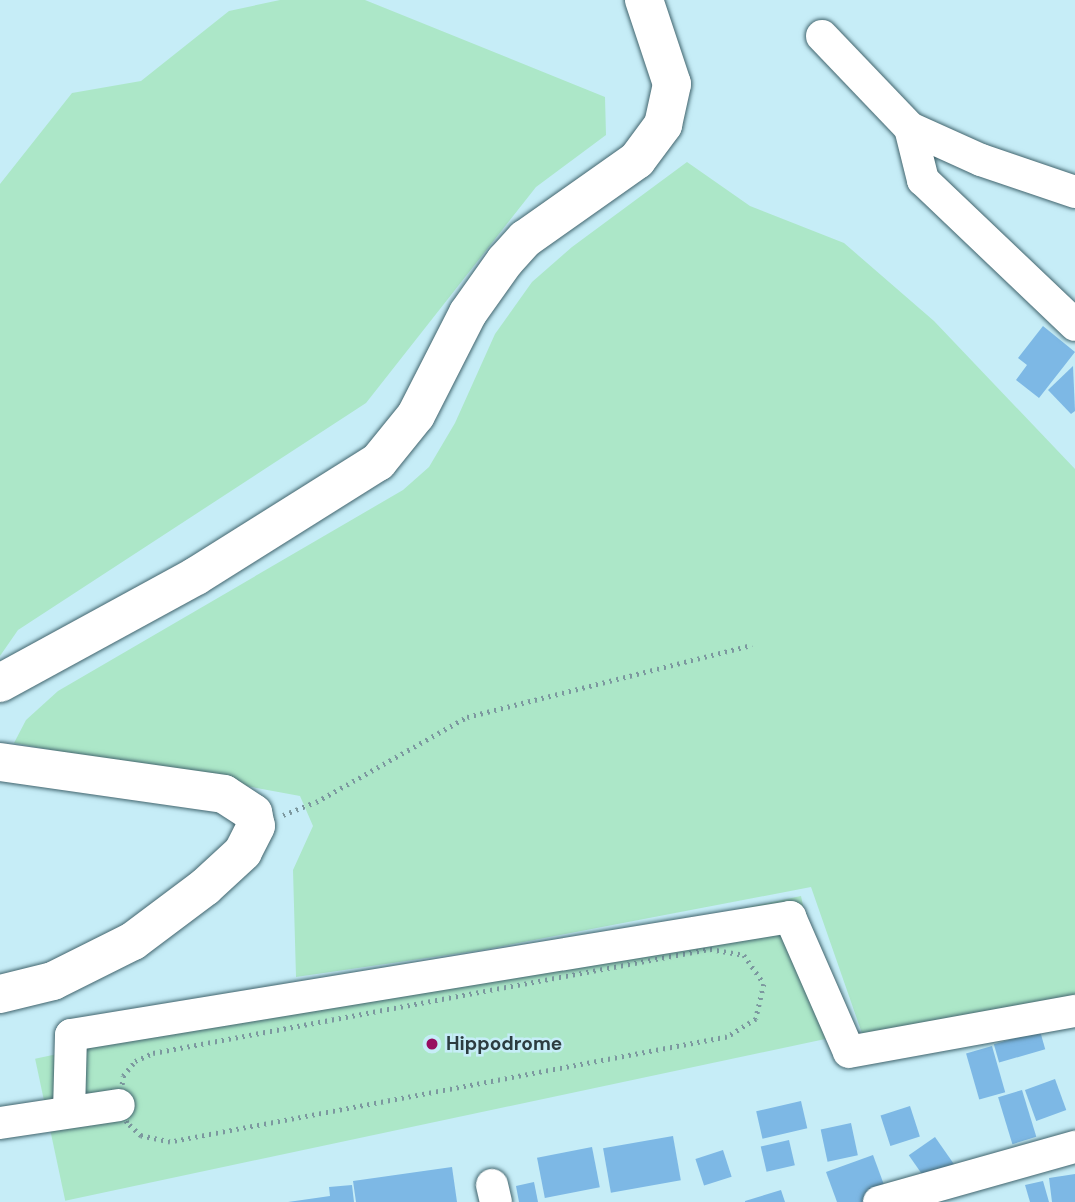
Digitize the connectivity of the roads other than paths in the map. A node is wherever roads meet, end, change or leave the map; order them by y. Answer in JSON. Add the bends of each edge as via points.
{"nodes":[{"id":1,"x":644,"y":0,"type":"edge"},
{"id":2,"x":822,"y":36,"type":"dead end"},
{"id":3,"x":910,"y":128,"type":"junction"},
{"id":4,"x":1075,"y":192,"type":"edge"},
{"id":5,"x":1075,"y":325,"type":"edge"},
{"id":6,"x":0,"y":683,"type":"edge"},
{"id":7,"x":0,"y":762,"type":"edge"},
{"id":8,"x":0,"y":994,"type":"edge"},
{"id":9,"x":1075,"y":1011,"type":"edge"},
{"id":10,"x":119,"y":1105,"type":"road end"},
{"id":11,"x":69,"y":1112,"type":"junction"},
{"id":12,"x":0,"y":1122,"type":"edge"},
{"id":13,"x":1075,"y":1147,"type":"edge"},
{"id":14,"x":879,"y":1202,"type":"edge"}],
"edges":[{"from":1,"to":6,"type":"main road","via":[[672,85],[671,106],[658,134],[637,160],[525,239],[505,261],[468,313],[416,415],[378,462],[196,576]]},
{"from":2,"to":3,"type":"street"},
{"from":3,"to":4,"type":"street","via":[[981,160]]},
{"from":3,"to":5,"type":"street","via":[[923,180]]},
{"from":7,"to":8,"type":"main road","via":[[225,794],[253,813],[256,826],[243,852],[133,941],[53,981]]},
{"from":9,"to":11,"type":"street","via":[[849,1052],[790,917],[71,1035]]},
{"from":10,"to":11,"type":"street"},
{"from":11,"to":12,"type":"street"},
{"from":13,"to":14,"type":"street"}]}
